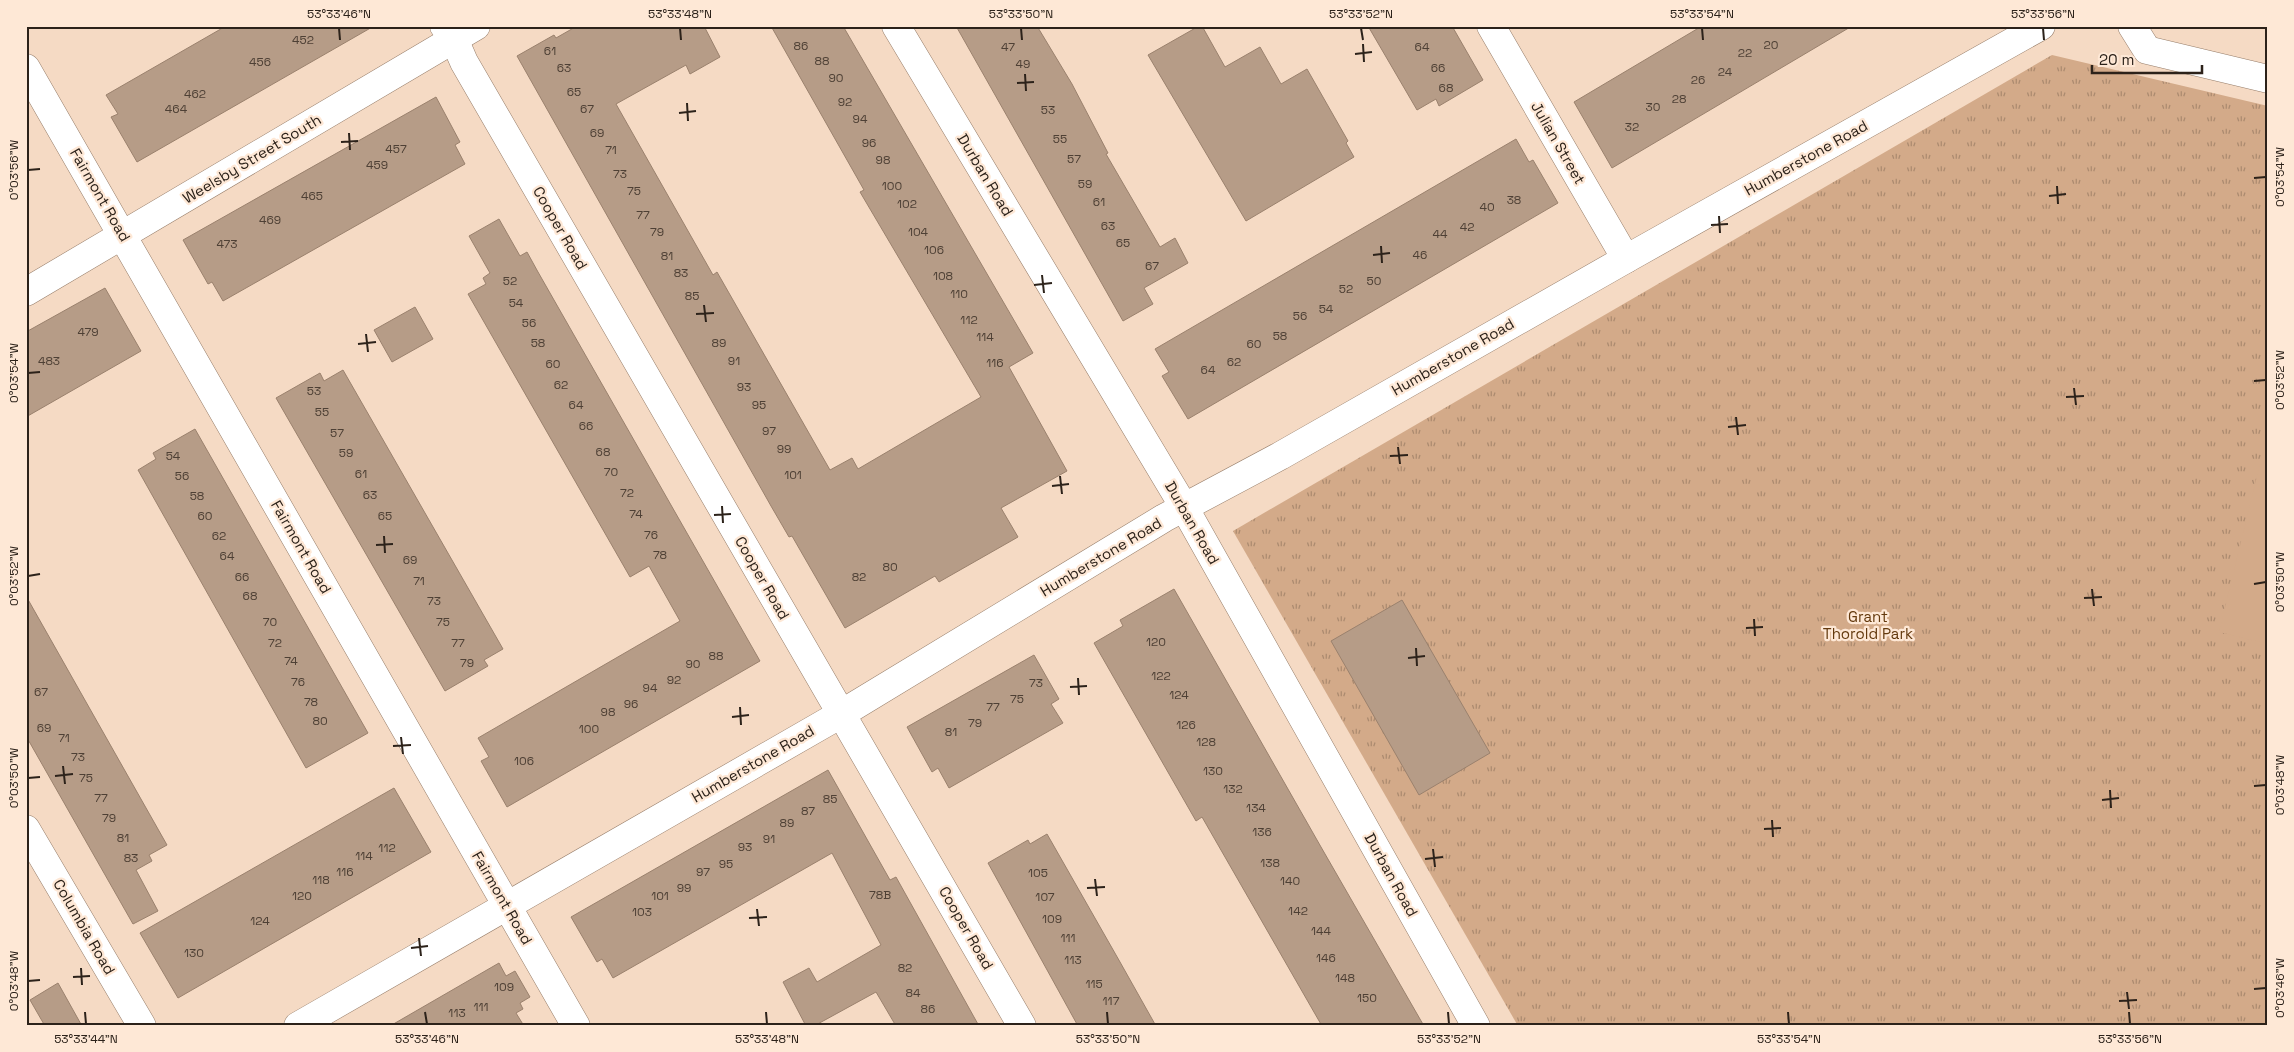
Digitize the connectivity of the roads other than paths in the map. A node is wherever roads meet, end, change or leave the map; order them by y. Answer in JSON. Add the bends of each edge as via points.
{"nodes":[{"id":1,"x":896,"y":26,"type":"edge"},
{"id":2,"x":1491,"y":26,"type":"edge"},
{"id":3,"x":2041,"y":26,"type":"edge"},
{"id":4,"x":2132,"y":26,"type":"edge"},
{"id":5,"x":458,"y":30,"type":"edge"},
{"id":6,"x":26,"y":68,"type":"edge"},
{"id":7,"x":2268,"y":79,"type":"edge"},
{"id":8,"x":124,"y":235,"type":"junction"},
{"id":9,"x":1626,"y":259,"type":"junction"},
{"id":10,"x":26,"y":292,"type":"edge"},
{"id":11,"x":1184,"y":507,"type":"junction"},
{"id":12,"x":841,"y":714,"type":"junction"},
{"id":13,"x":26,"y":829,"type":"edge"},
{"id":14,"x":506,"y":905,"type":"junction"},
{"id":15,"x":142,"y":1026,"type":"edge"},
{"id":16,"x":298,"y":1026,"type":"edge"},
{"id":17,"x":576,"y":1026,"type":"edge"},
{"id":18,"x":1022,"y":1026,"type":"edge"},
{"id":19,"x":1476,"y":1026,"type":"edge"}],
"edges":[{"from":1,"to":11,"type":"street","name":"Durban Road"},
{"from":2,"to":9,"type":"street","name":"Julian Street"},
{"from":3,"to":9,"type":"street","name":"Humberstone Road"},
{"from":4,"to":7,"type":"street","via":[[2147,50]]},
{"from":5,"to":8,"type":"street","name":"Weelsby Street South"},
{"from":5,"to":12,"type":"street","name":"Cooper Road","via":[[464,62]]},
{"from":6,"to":8,"type":"street","name":"Fairmont Road"},
{"from":8,"to":10,"type":"street","name":"Weelsby Street South"},
{"from":8,"to":14,"type":"street","name":"Fairmont Road"},
{"from":9,"to":11,"type":"street","name":"Humberstone Road"},
{"from":11,"to":12,"type":"street","name":"Humberstone Road"},
{"from":11,"to":19,"type":"street","name":"Durban Road"},
{"from":12,"to":14,"type":"street","name":"Humberstone Road"},
{"from":12,"to":18,"type":"street","name":"Cooper Road"},
{"from":13,"to":15,"type":"street","name":"Columbia Road"},
{"from":14,"to":16,"type":"street","name":"Humberstone Road"},
{"from":14,"to":17,"type":"street","name":"Fairmont Road"}]}
